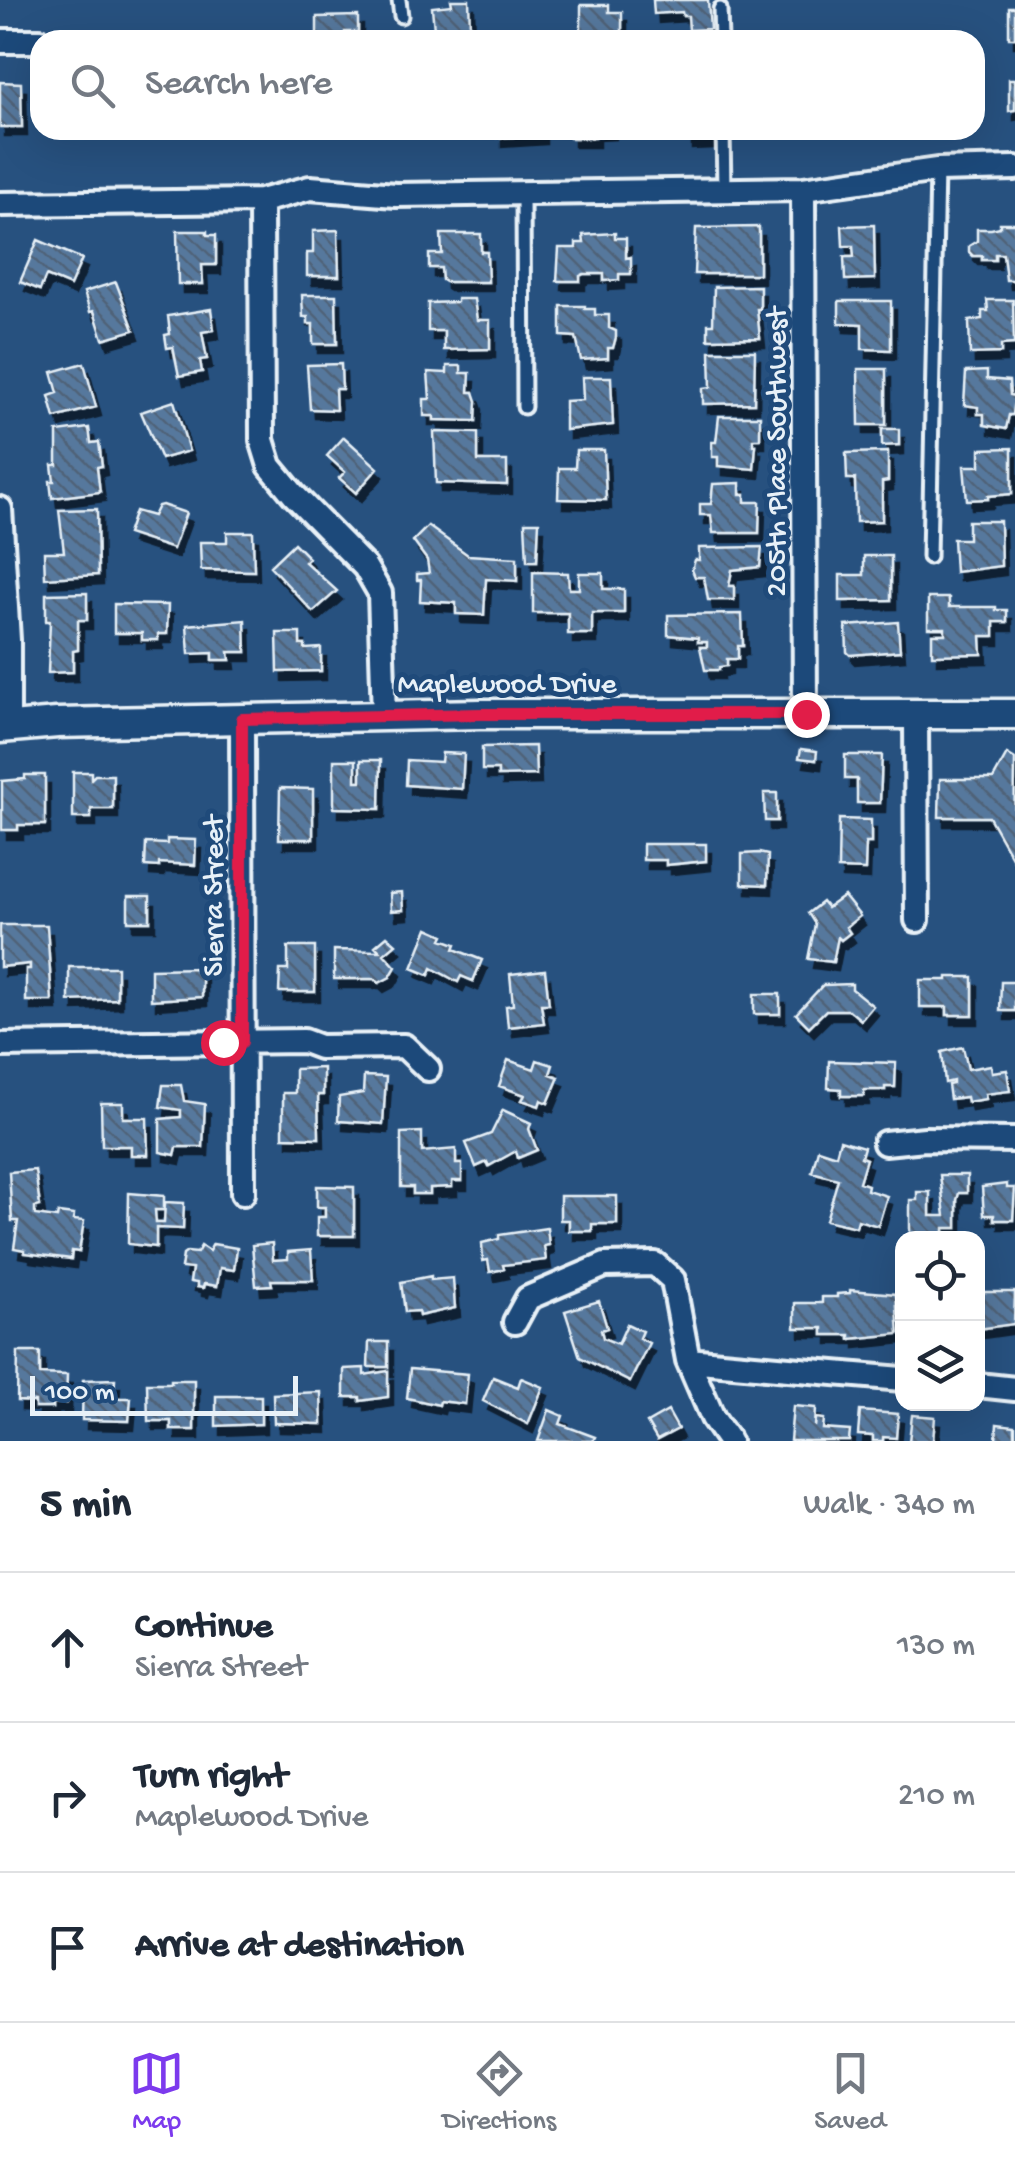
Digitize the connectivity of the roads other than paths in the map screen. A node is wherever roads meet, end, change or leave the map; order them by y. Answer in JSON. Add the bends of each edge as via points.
{"nodes":[{"id":1,"x":398,"y":0,"type":"edge"},
{"id":2,"x":720,"y":10,"type":"dead end"},
{"id":3,"x":400,"y":16,"type":"dead end"},
{"id":4,"x":721,"y":30,"type":"edge"},
{"id":5,"x":0,"y":41,"type":"edge"},
{"id":6,"x":30,"y":41,"type":"edge"},
{"id":7,"x":723,"y":140,"type":"edge"},
{"id":8,"x":1015,"y":168,"type":"edge"},
{"id":9,"x":937,"y":170,"type":"junction"},
{"id":10,"x":724,"y":190,"type":"junction"},
{"id":11,"x":803,"y":190,"type":"junction"},
{"id":12,"x":523,"y":193,"type":"junction"},
{"id":13,"x":261,"y":202,"type":"junction"},
{"id":14,"x":0,"y":204,"type":"edge"},
{"id":15,"x":524,"y":407,"type":"dead end"},
{"id":16,"x":0,"y":509,"type":"edge"},
{"id":17,"x":929,"y":557,"type":"dead end"},
{"id":18,"x":806,"y":714,"type":"junction"},
{"id":19,"x":916,"y":714,"type":"junction"},
{"id":20,"x":1015,"y":714,"type":"edge"},
{"id":21,"x":384,"y":716,"type":"junction"},
{"id":22,"x":242,"y":719,"type":"junction"},
{"id":23,"x":4,"y":728,"type":"edge"},
{"id":24,"x":917,"y":920,"type":"dead end"},
{"id":25,"x":242,"y":1042,"type":"junction"},
{"id":26,"x":0,"y":1045,"type":"edge"},
{"id":27,"x":428,"y":1069,"type":"dead end"},
{"id":28,"x":1015,"y":1140,"type":"edge"},
{"id":29,"x":885,"y":1143,"type":"dead end"},
{"id":30,"x":243,"y":1192,"type":"dead end"},
{"id":31,"x":515,"y":1322,"type":"dead end"},
{"id":32,"x":688,"y":1360,"type":"junction"},
{"id":33,"x":895,"y":1378,"type":"edge"},
{"id":34,"x":985,"y":1386,"type":"edge"},
{"id":35,"x":1013,"y":1387,"type":"edge"},
{"id":36,"x":729,"y":1441,"type":"edge"}],
"edges":[{"from":1,"to":3,"type":"lane"},
{"from":2,"to":4,"type":"lane"},
{"from":5,"to":6,"type":"street"},
{"from":7,"to":10,"type":"lane"},
{"from":8,"to":9,"type":"street"},
{"from":9,"to":11,"type":"street"},
{"from":9,"to":17,"type":"lane"},
{"from":10,"to":11,"type":"street"},
{"from":10,"to":12,"type":"street"},
{"from":11,"to":18,"type":"street","name":"205th Place Southwest"},
{"from":12,"to":13,"type":"street","via":[[310,188]]},
{"from":12,"to":15,"type":"lane"},
{"from":13,"to":14,"type":"street"},
{"from":13,"to":21,"type":"street","via":[[262,440],[270,466],[365,567],[380,592]]},
{"from":16,"to":23,"type":"street","via":[[8,640]]},
{"from":18,"to":19,"type":"street","name":"Maplewood Drive"},
{"from":18,"to":21,"type":"street","name":"Maplewood Drive"},
{"from":19,"to":20,"type":"street","name":"Maplewood Drive"},
{"from":19,"to":24,"type":"street"},
{"from":21,"to":22,"type":"street","name":"Maplewood Drive"},
{"from":22,"to":23,"type":"street","name":"Maplewood Drive"},
{"from":22,"to":25,"type":"street","name":"Sierra Street"},
{"from":25,"to":26,"type":"street"},
{"from":25,"to":27,"type":"street","via":[[404,1046]]},
{"from":25,"to":30,"type":"street","name":"Sierra Street"},
{"from":28,"to":29,"type":"street"},
{"from":31,"to":32,"type":"street","via":[[528,1298],[605,1266],[655,1264],[674,1280]]},
{"from":32,"to":33,"type":"street"},
{"from":32,"to":36,"type":"street"},
{"from":34,"to":35,"type":"street"}]}
